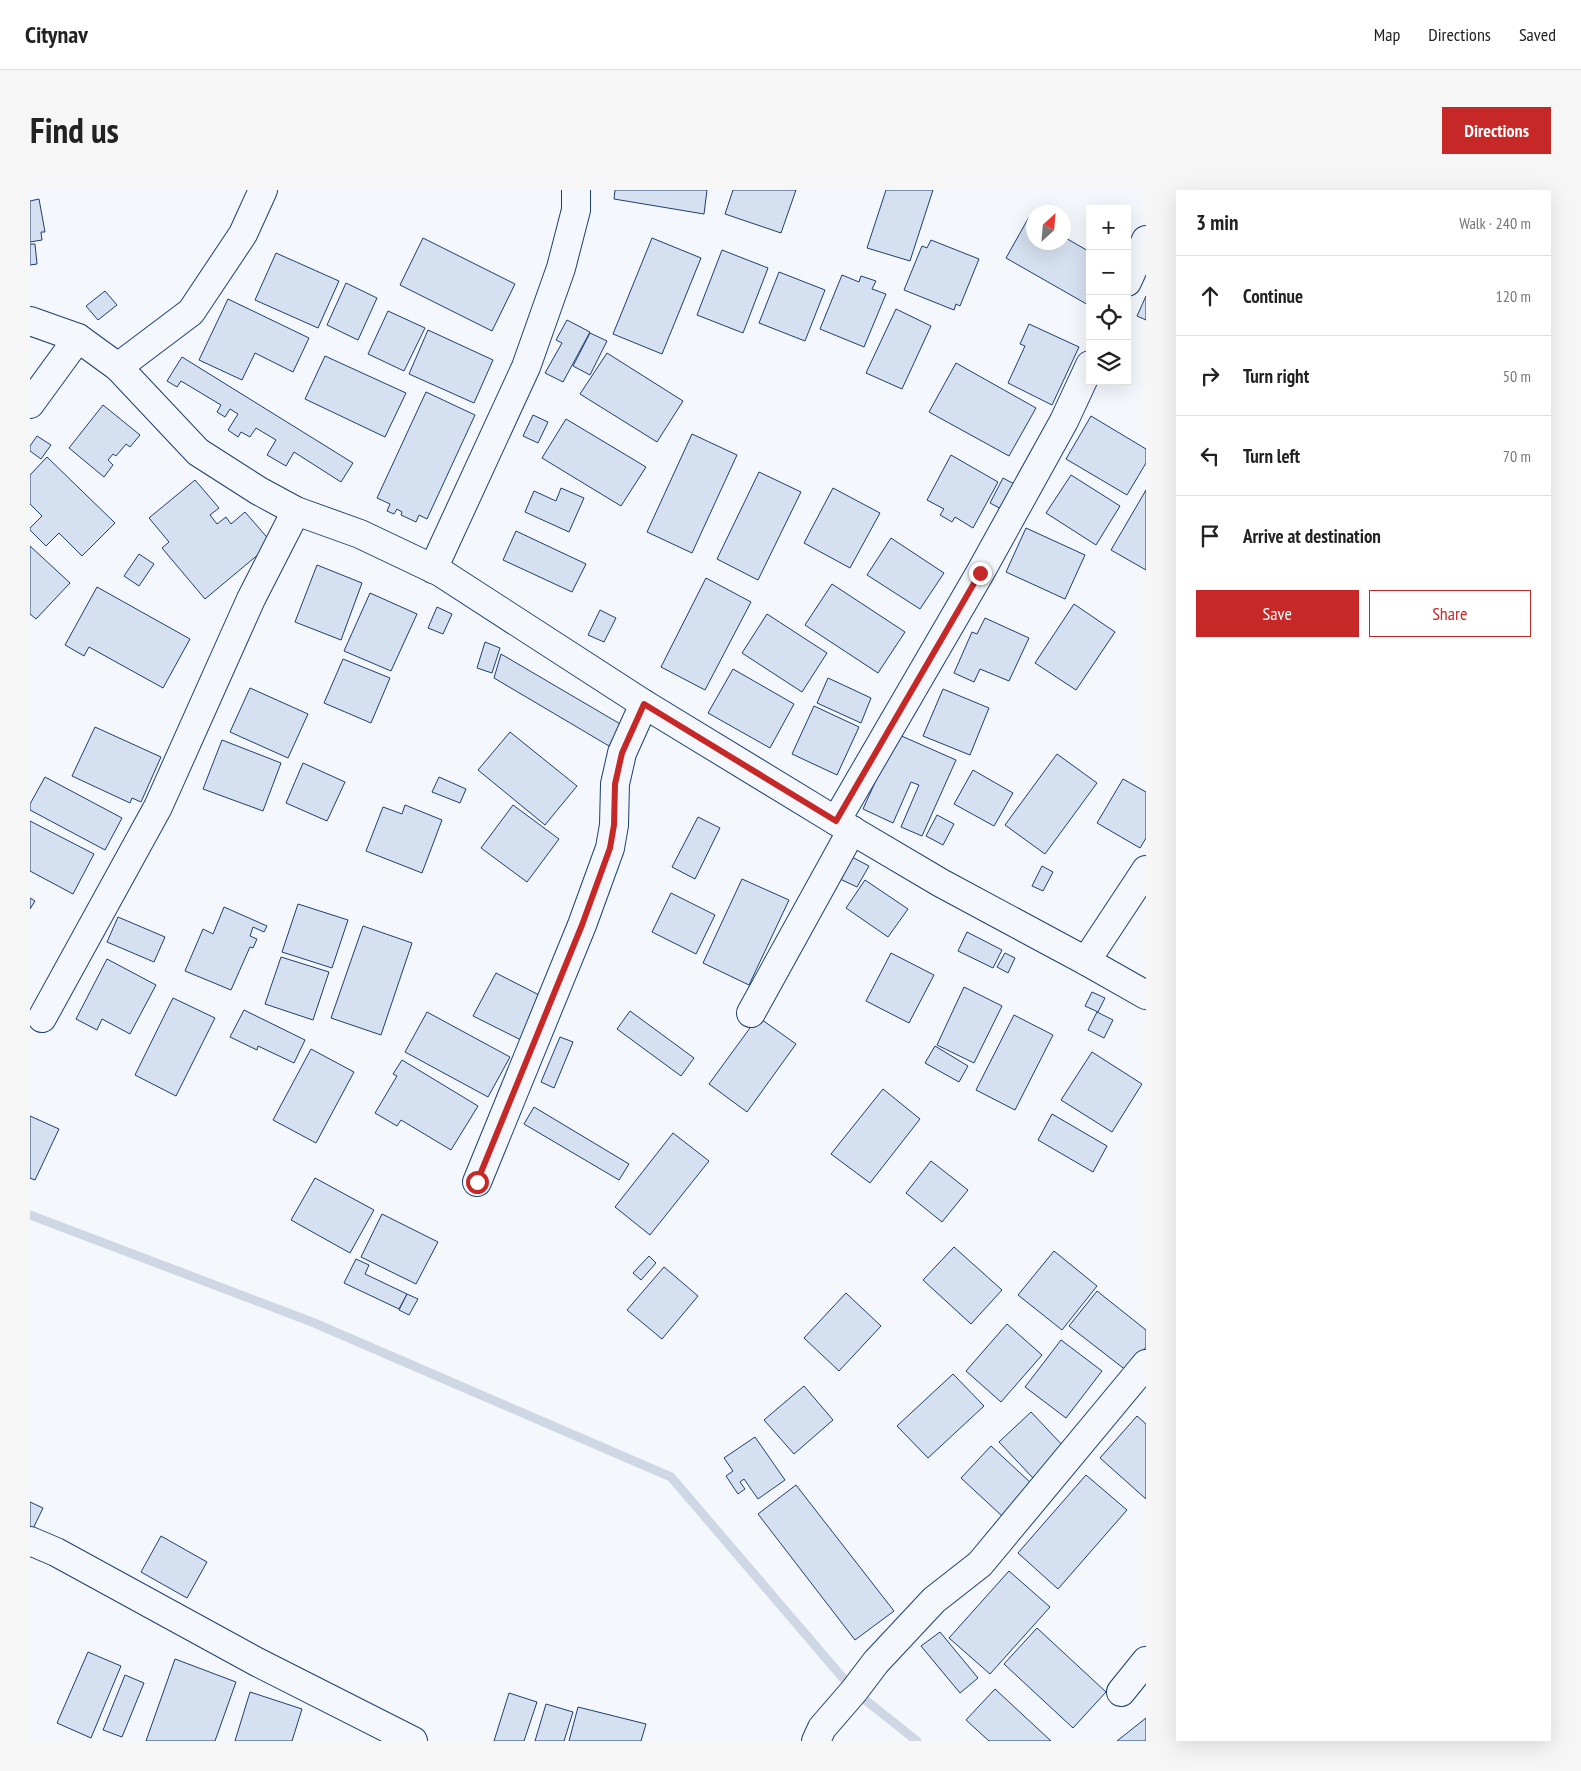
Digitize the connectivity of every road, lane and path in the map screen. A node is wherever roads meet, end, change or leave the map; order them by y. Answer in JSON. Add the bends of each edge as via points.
{"nodes":[{"id":1,"x":263,"y":190,"type":"edge"},
{"id":2,"x":576,"y":190,"type":"edge"},
{"id":3,"x":1146,"y":240,"type":"edge"},
{"id":4,"x":1131,"y":273,"type":"edge"},
{"id":5,"x":30,"y":321,"type":"edge"},
{"id":6,"x":78,"y":338,"type":"junction"},
{"id":7,"x":118,"y":366,"type":"junction"},
{"id":8,"x":1086,"y":373,"type":"edge"},
{"id":9,"x":30,"y":404,"type":"edge"},
{"id":10,"x":296,"y":510,"type":"junction"},
{"id":11,"x":433,"y":569,"type":"junction"},
{"id":12,"x":644,"y":704,"type":"junction"},
{"id":13,"x":844,"y":825,"type":"junction"},
{"id":14,"x":1146,"y":870,"type":"edge"},
{"id":15,"x":1086,"y":961,"type":"junction"},
{"id":16,"x":1146,"y":995,"type":"edge"},
{"id":17,"x":751,"y":1014,"type":"dead end"},
{"id":18,"x":42,"y":1018,"type":"dead end"},
{"id":19,"x":477,"y":1182,"type":"dead end"},
{"id":20,"x":1146,"y":1364,"type":"edge"},
{"id":21,"x":30,"y":1541,"type":"edge"},
{"id":22,"x":1146,"y":1661,"type":"edge"},
{"id":23,"x":1121,"y":1692,"type":"dead end"},
{"id":24,"x":413,"y":1741,"type":"edge"},
{"id":25,"x":816,"y":1741,"type":"edge"}],
"edges":[{"from":1,"to":7,"type":"street","via":[[243,234],[192,312]]},
{"from":2,"to":11,"type":"street","via":[[576,210],[561,268],[526,368]]},
{"from":3,"to":4,"type":"street"},
{"from":5,"to":6,"type":"street"},
{"from":6,"to":7,"type":"street"},
{"from":6,"to":9,"type":"street"},
{"from":7,"to":10,"type":"street","via":[[198,452]]},
{"from":8,"to":13,"type":"street","via":[[1055,438]]},
{"from":10,"to":11,"type":"street","via":[[360,534]]},
{"from":10,"to":18,"type":"street","via":[[251,600],[158,807]]},
{"from":11,"to":12,"type":"street"},
{"from":12,"to":13,"type":"street"},
{"from":12,"to":19,"type":"street","via":[[622,753],[615,784],[610,848]]},
{"from":13,"to":15,"type":"street","via":[[941,884]]},
{"from":13,"to":17,"type":"street"},
{"from":14,"to":15,"type":"street"},
{"from":15,"to":16,"type":"street"},
{"from":20,"to":25,"type":"street","via":[[980,1564],[934,1600],[888,1648],[822,1728]]},
{"from":21,"to":24,"type":"street"},
{"from":22,"to":23,"type":"street"}]}
